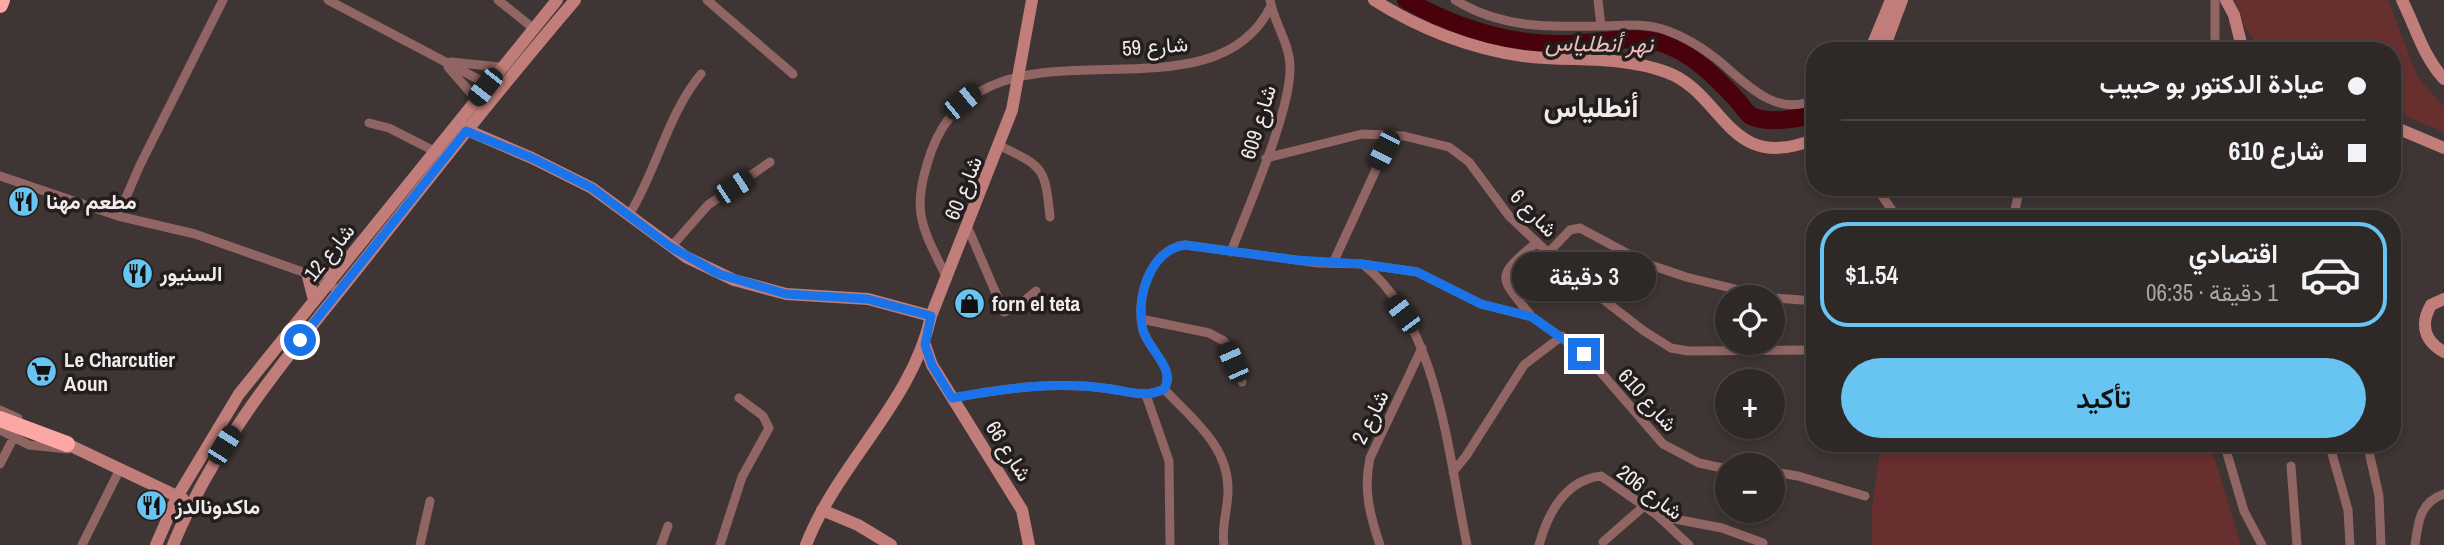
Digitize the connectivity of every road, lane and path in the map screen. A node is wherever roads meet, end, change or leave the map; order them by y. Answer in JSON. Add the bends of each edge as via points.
{"nodes":[{"id":1,"x":2,"y":0,"type":"edge"},
{"id":2,"x":223,"y":0,"type":"edge"},
{"id":3,"x":328,"y":0,"type":"edge"},
{"id":4,"x":498,"y":0,"type":"edge"},
{"id":5,"x":557,"y":0,"type":"edge"},
{"id":6,"x":575,"y":0,"type":"edge"},
{"id":7,"x":707,"y":0,"type":"edge"},
{"id":8,"x":1032,"y":0,"type":"edge"},
{"id":9,"x":1374,"y":0,"type":"edge"},
{"id":10,"x":1455,"y":0,"type":"edge"},
{"id":11,"x":1598,"y":0,"type":"edge"},
{"id":12,"x":1891,"y":0,"type":"edge"},
{"id":13,"x":1902,"y":0,"type":"edge"},
{"id":14,"x":2215,"y":0,"type":"edge"},
{"id":15,"x":2225,"y":0,"type":"edge"},
{"id":16,"x":2402,"y":0,"type":"edge"},
{"id":17,"x":1271,"y":3,"type":"edge"},
{"id":18,"x":0,"y":5,"type":"edge"},
{"id":19,"x":1601,"y":26,"type":"junction"},
{"id":20,"x":533,"y":28,"type":"junction"},
{"id":21,"x":1875,"y":42,"type":"edge"},
{"id":22,"x":1886,"y":42,"type":"edge"},
{"id":23,"x":2216,"y":42,"type":"edge"},
{"id":24,"x":2241,"y":42,"type":"edge"},
{"id":25,"x":442,"y":61,"type":"junction"},
{"id":26,"x":500,"y":67,"type":"junction"},
{"id":27,"x":701,"y":74,"type":"dead end"},
{"id":28,"x":793,"y":74,"type":"dead end"},
{"id":29,"x":1020,"y":74,"type":"junction"},
{"id":30,"x":2444,"y":79,"type":"edge"},
{"id":31,"x":493,"y":88,"type":"junction"},
{"id":32,"x":475,"y":99,"type":"junction"},
{"id":33,"x":1806,"y":102,"type":"edge"},
{"id":34,"x":369,"y":123,"type":"dead end"},
{"id":35,"x":462,"y":128,"type":"junction"},
{"id":36,"x":2401,"y":130,"type":"edge"},
{"id":37,"x":1392,"y":135,"type":"junction"},
{"id":38,"x":1806,"y":141,"type":"edge"},
{"id":39,"x":1000,"y":146,"type":"junction"},
{"id":40,"x":2444,"y":148,"type":"edge"},
{"id":41,"x":441,"y":155,"type":"junction"},
{"id":42,"x":1266,"y":158,"type":"junction"},
{"id":43,"x":770,"y":162,"type":"dead end"},
{"id":44,"x":0,"y":176,"type":"edge"},
{"id":45,"x":629,"y":215,"type":"junction"},
{"id":46,"x":118,"y":216,"type":"junction"},
{"id":47,"x":1050,"y":217,"type":"dead end"},
{"id":48,"x":967,"y":226,"type":"junction"},
{"id":49,"x":1536,"y":243,"type":"junction"},
{"id":50,"x":671,"y":247,"type":"junction"},
{"id":51,"x":1231,"y":252,"type":"junction"},
{"id":52,"x":1548,"y":253,"type":"junction"},
{"id":53,"x":1333,"y":264,"type":"junction"},
{"id":54,"x":1362,"y":264,"type":"junction"},
{"id":55,"x":340,"y":270,"type":"junction"},
{"id":56,"x":307,"y":273,"type":"junction"},
{"id":57,"x":947,"y":278,"type":"junction"},
{"id":58,"x":328,"y":283,"type":"junction"},
{"id":59,"x":1716,"y":285,"type":"edge"},
{"id":60,"x":340,"y":291,"type":"junction"},
{"id":61,"x":1036,"y":291,"type":"dead end"},
{"id":62,"x":1785,"y":299,"type":"edge"},
{"id":63,"x":2444,"y":299,"type":"edge"},
{"id":64,"x":314,"y":300,"type":"junction"},
{"id":65,"x":1806,"y":300,"type":"edge"},
{"id":66,"x":931,"y":316,"type":"junction"},
{"id":67,"x":1532,"y":317,"type":"junction"},
{"id":68,"x":1141,"y":319,"type":"junction"},
{"id":69,"x":1562,"y":336,"type":"junction"},
{"id":70,"x":925,"y":345,"type":"junction"},
{"id":71,"x":1422,"y":348,"type":"junction"},
{"id":72,"x":1806,"y":349,"type":"edge"},
{"id":73,"x":2444,"y":352,"type":"edge"},
{"id":74,"x":1242,"y":382,"type":"dead end"},
{"id":75,"x":1164,"y":389,"type":"junction"},
{"id":76,"x":1146,"y":395,"type":"junction"},
{"id":77,"x":739,"y":398,"type":"dead end"},
{"id":78,"x":952,"y":398,"type":"junction"},
{"id":79,"x":0,"y":410,"type":"edge"},
{"id":80,"x":0,"y":419,"type":"edge"},
{"id":81,"x":0,"y":430,"type":"edge"},
{"id":82,"x":14,"y":437,"type":"junction"},
{"id":83,"x":74,"y":447,"type":"junction"},
{"id":84,"x":2227,"y":452,"type":"edge"},
{"id":85,"x":2331,"y":452,"type":"edge"},
{"id":86,"x":2369,"y":452,"type":"edge"},
{"id":87,"x":0,"y":464,"type":"edge"},
{"id":88,"x":1715,"y":466,"type":"edge"},
{"id":89,"x":2291,"y":466,"type":"dead end"},
{"id":90,"x":120,"y":469,"type":"junction"},
{"id":91,"x":1453,"y":472,"type":"junction"},
{"id":92,"x":1785,"y":474,"type":"edge"},
{"id":93,"x":2444,"y":494,"type":"edge"},
{"id":94,"x":1865,"y":496,"type":"dead end"},
{"id":95,"x":177,"y":497,"type":"junction"},
{"id":96,"x":430,"y":500,"type":"dead end"},
{"id":97,"x":190,"y":502,"type":"junction"},
{"id":98,"x":1644,"y":506,"type":"junction"},
{"id":99,"x":822,"y":510,"type":"junction"},
{"id":100,"x":1657,"y":515,"type":"junction"},
{"id":101,"x":668,"y":526,"type":"dead end"},
{"id":102,"x":1603,"y":541,"type":"dead end"},
{"id":103,"x":1763,"y":544,"type":"edge"},
{"id":104,"x":82,"y":545,"type":"edge"},
{"id":105,"x":156,"y":545,"type":"edge"},
{"id":106,"x":173,"y":545,"type":"edge"},
{"id":107,"x":419,"y":545,"type":"edge"},
{"id":108,"x":661,"y":545,"type":"edge"},
{"id":109,"x":720,"y":545,"type":"edge"},
{"id":110,"x":806,"y":545,"type":"edge"},
{"id":111,"x":891,"y":545,"type":"edge"},
{"id":112,"x":1029,"y":545,"type":"edge"},
{"id":113,"x":1170,"y":545,"type":"edge"},
{"id":114,"x":1224,"y":545,"type":"edge"},
{"id":115,"x":1380,"y":545,"type":"edge"},
{"id":116,"x":1467,"y":545,"type":"edge"},
{"id":117,"x":1539,"y":545,"type":"edge"},
{"id":118,"x":1689,"y":545,"type":"edge"},
{"id":119,"x":2262,"y":545,"type":"edge"},
{"id":120,"x":2297,"y":545,"type":"edge"},
{"id":121,"x":2350,"y":545,"type":"edge"},
{"id":122,"x":2381,"y":545,"type":"edge"},
{"id":123,"x":2415,"y":545,"type":"edge"}],
"edges":[{"from":1,"to":18,"type":"highway"},
{"from":2,"to":46,"type":"street"},
{"from":3,"to":25,"type":"street"},
{"from":4,"to":20,"type":"street"},
{"from":5,"to":20,"type":"street","name":"شارع 12"},
{"from":6,"to":31,"type":"street","name":"شارع 12"},
{"from":7,"to":28,"type":"street"},
{"from":8,"to":29,"type":"street","name":"شارع 60"},
{"from":9,"to":38,"type":"street","via":[[1433,30],[1493,49],[1524,56],[1616,60],[1670,73],[1745,141],[1775,146]]},
{"from":10,"to":19,"type":"street","via":[[1489,18],[1539,27]]},
{"from":11,"to":19,"type":"street"},
{"from":12,"to":21,"type":"street"},
{"from":13,"to":22,"type":"street"},
{"from":14,"to":23,"type":"street"},
{"from":15,"to":24,"type":"street"},
{"from":16,"to":30,"type":"street","via":[[2425,55]]},
{"from":17,"to":29,"type":"street","name":"شارع 59","via":[[1247,41],[1209,60]]},
{"from":17,"to":42,"type":"street","name":"شارع 609","via":[[1290,64],[1287,92]]},
{"from":19,"to":33,"type":"street","via":[[1667,30],[1771,102]]},
{"from":20,"to":26,"type":"street","name":"شارع 12"},
{"from":25,"to":26,"type":"street"},
{"from":25,"to":31,"type":"street"},
{"from":25,"to":32,"type":"street"},
{"from":26,"to":31,"type":"street","name":"شارع 12"},
{"from":27,"to":45,"type":"street","via":[[684,95]]},
{"from":29,"to":39,"type":"street","name":"شارع 60"},
{"from":29,"to":57,"type":"street","name":"شارع 59","via":[[975,92],[951,114],[934,142],[921,183],[920,220]]},
{"from":31,"to":32,"type":"street","name":"شارع 12"},
{"from":31,"to":35,"type":"street","name":"شارع 12"},
{"from":32,"to":35,"type":"street","name":"شارع 12"},
{"from":34,"to":41,"type":"street","via":[[389,128]]},
{"from":35,"to":41,"type":"street","name":"شارع 12"},
{"from":35,"to":45,"type":"street","via":[[568,175]]},
{"from":36,"to":40,"type":"street"},
{"from":37,"to":42,"type":"street","name":"شارع 6","via":[[1345,136]]},
{"from":37,"to":49,"type":"street","name":"شارع 6","via":[[1428,140],[1460,153]]},
{"from":37,"to":53,"type":"street"},
{"from":39,"to":47,"type":"street","via":[[1035,163],[1046,180]]},
{"from":39,"to":48,"type":"street","name":"شارع 60"},
{"from":41,"to":55,"type":"street","name":"شارع 12"},
{"from":41,"to":60,"type":"street","name":"شارع 12"},
{"from":42,"to":51,"type":"street","name":"شارع 609"},
{"from":43,"to":50,"type":"street","via":[[708,205]]},
{"from":44,"to":46,"type":"street"},
{"from":45,"to":50,"type":"street"},
{"from":46,"to":56,"type":"street","via":[[195,234]]},
{"from":48,"to":57,"type":"street","name":"شارع 60"},
{"from":48,"to":61,"type":"street","via":[[1004,312]]},
{"from":49,"to":52,"type":"street","name":"شارع 6"},
{"from":49,"to":67,"type":"street","via":[[1505,273],[1506,285]]},
{"from":50,"to":66,"type":"street","via":[[705,268],[770,291],[867,299]]},
{"from":51,"to":53,"type":"street"},
{"from":51,"to":68,"type":"street","via":[[1185,245],[1165,251],[1151,269]]},
{"from":52,"to":59,"type":"street","via":[[1570,230],[1580,228],[1645,263]]},
{"from":52,"to":72,"type":"street","name":"شارع 6","via":[[1610,306],[1671,348]]},
{"from":53,"to":54,"type":"street"},
{"from":54,"to":67,"type":"street","name":"شارع 610","via":[[1430,275],[1481,304]]},
{"from":54,"to":71,"type":"street","via":[[1403,314]]},
{"from":55,"to":56,"type":"street"},
{"from":55,"to":58,"type":"street","name":"شارع 12"},
{"from":56,"to":58,"type":"street"},
{"from":56,"to":64,"type":"street"},
{"from":57,"to":66,"type":"street","name":"شارع 60"},
{"from":58,"to":60,"type":"street"},
{"from":58,"to":64,"type":"street","name":"شارع 12"},
{"from":60,"to":97,"type":"street","name":"شارع 12","via":[[236,426]]},
{"from":62,"to":65,"type":"street"},
{"from":63,"to":73,"type":"street","via":[[2431,305],[2424,323],[2428,340]]},
{"from":64,"to":95,"type":"street","name":"شارع 12","via":[[239,394]]},
{"from":66,"to":70,"type":"street","name":"شارع 60"},
{"from":67,"to":69,"type":"street","name":"شارع 610"},
{"from":68,"to":74,"type":"street","via":[[1209,333],[1224,341]]},
{"from":68,"to":75,"type":"street","via":[[1144,335],[1166,375]]},
{"from":69,"to":88,"type":"street","name":"شارع 610","via":[[1584,354],[1663,444]]},
{"from":69,"to":91,"type":"street","via":[[1524,365]]},
{"from":70,"to":78,"type":"street","name":"شارع 66"},
{"from":70,"to":99,"type":"street"},
{"from":71,"to":91,"type":"street"},
{"from":71,"to":115,"type":"street","name":"شارع 2","via":[[1370,458],[1366,476],[1368,508]]},
{"from":75,"to":76,"type":"street"},
{"from":75,"to":114,"type":"street","via":[[1225,459]]},
{"from":76,"to":78,"type":"street","via":[[1057,384]]},
{"from":76,"to":113,"type":"street","via":[[1170,461]]},
{"from":77,"to":109,"type":"street","via":[[763,416],[769,428],[742,477]]},
{"from":78,"to":112,"type":"street","name":"شارع 66","via":[[1022,510]]},
{"from":79,"to":83,"type":"street","via":[[66,437]]},
{"from":80,"to":83,"type":"highway"},
{"from":81,"to":82,"type":"street"},
{"from":82,"to":83,"type":"street","via":[[45,448]]},
{"from":82,"to":87,"type":"street"},
{"from":83,"to":90,"type":"street"},
{"from":84,"to":119,"type":"street","via":[[2244,510]]},
{"from":85,"to":121,"type":"street","via":[[2347,509]]},
{"from":86,"to":122,"type":"street","via":[[2379,496]]},
{"from":89,"to":120,"type":"street"},
{"from":90,"to":95,"type":"street"},
{"from":90,"to":104,"type":"street"},
{"from":91,"to":116,"type":"street"},
{"from":92,"to":94,"type":"street"},
{"from":93,"to":123,"type":"street","via":[[2419,516]]},
{"from":95,"to":97,"type":"street"},
{"from":95,"to":105,"type":"street","name":"شارع 12"},
{"from":96,"to":107,"type":"street"},
{"from":97,"to":106,"type":"street","name":"شارع 12"},
{"from":98,"to":100,"type":"street","name":"شارع 206"},
{"from":98,"to":102,"type":"street"},
{"from":98,"to":117,"type":"street","name":"شارع 206","via":[[1601,476],[1588,478],[1555,505]]},
{"from":99,"to":110,"type":"street"},
{"from":99,"to":111,"type":"street"},
{"from":100,"to":103,"type":"street","via":[[1722,528]]},
{"from":100,"to":118,"type":"street","name":"شارع 206"},
{"from":101,"to":108,"type":"street"}]}
